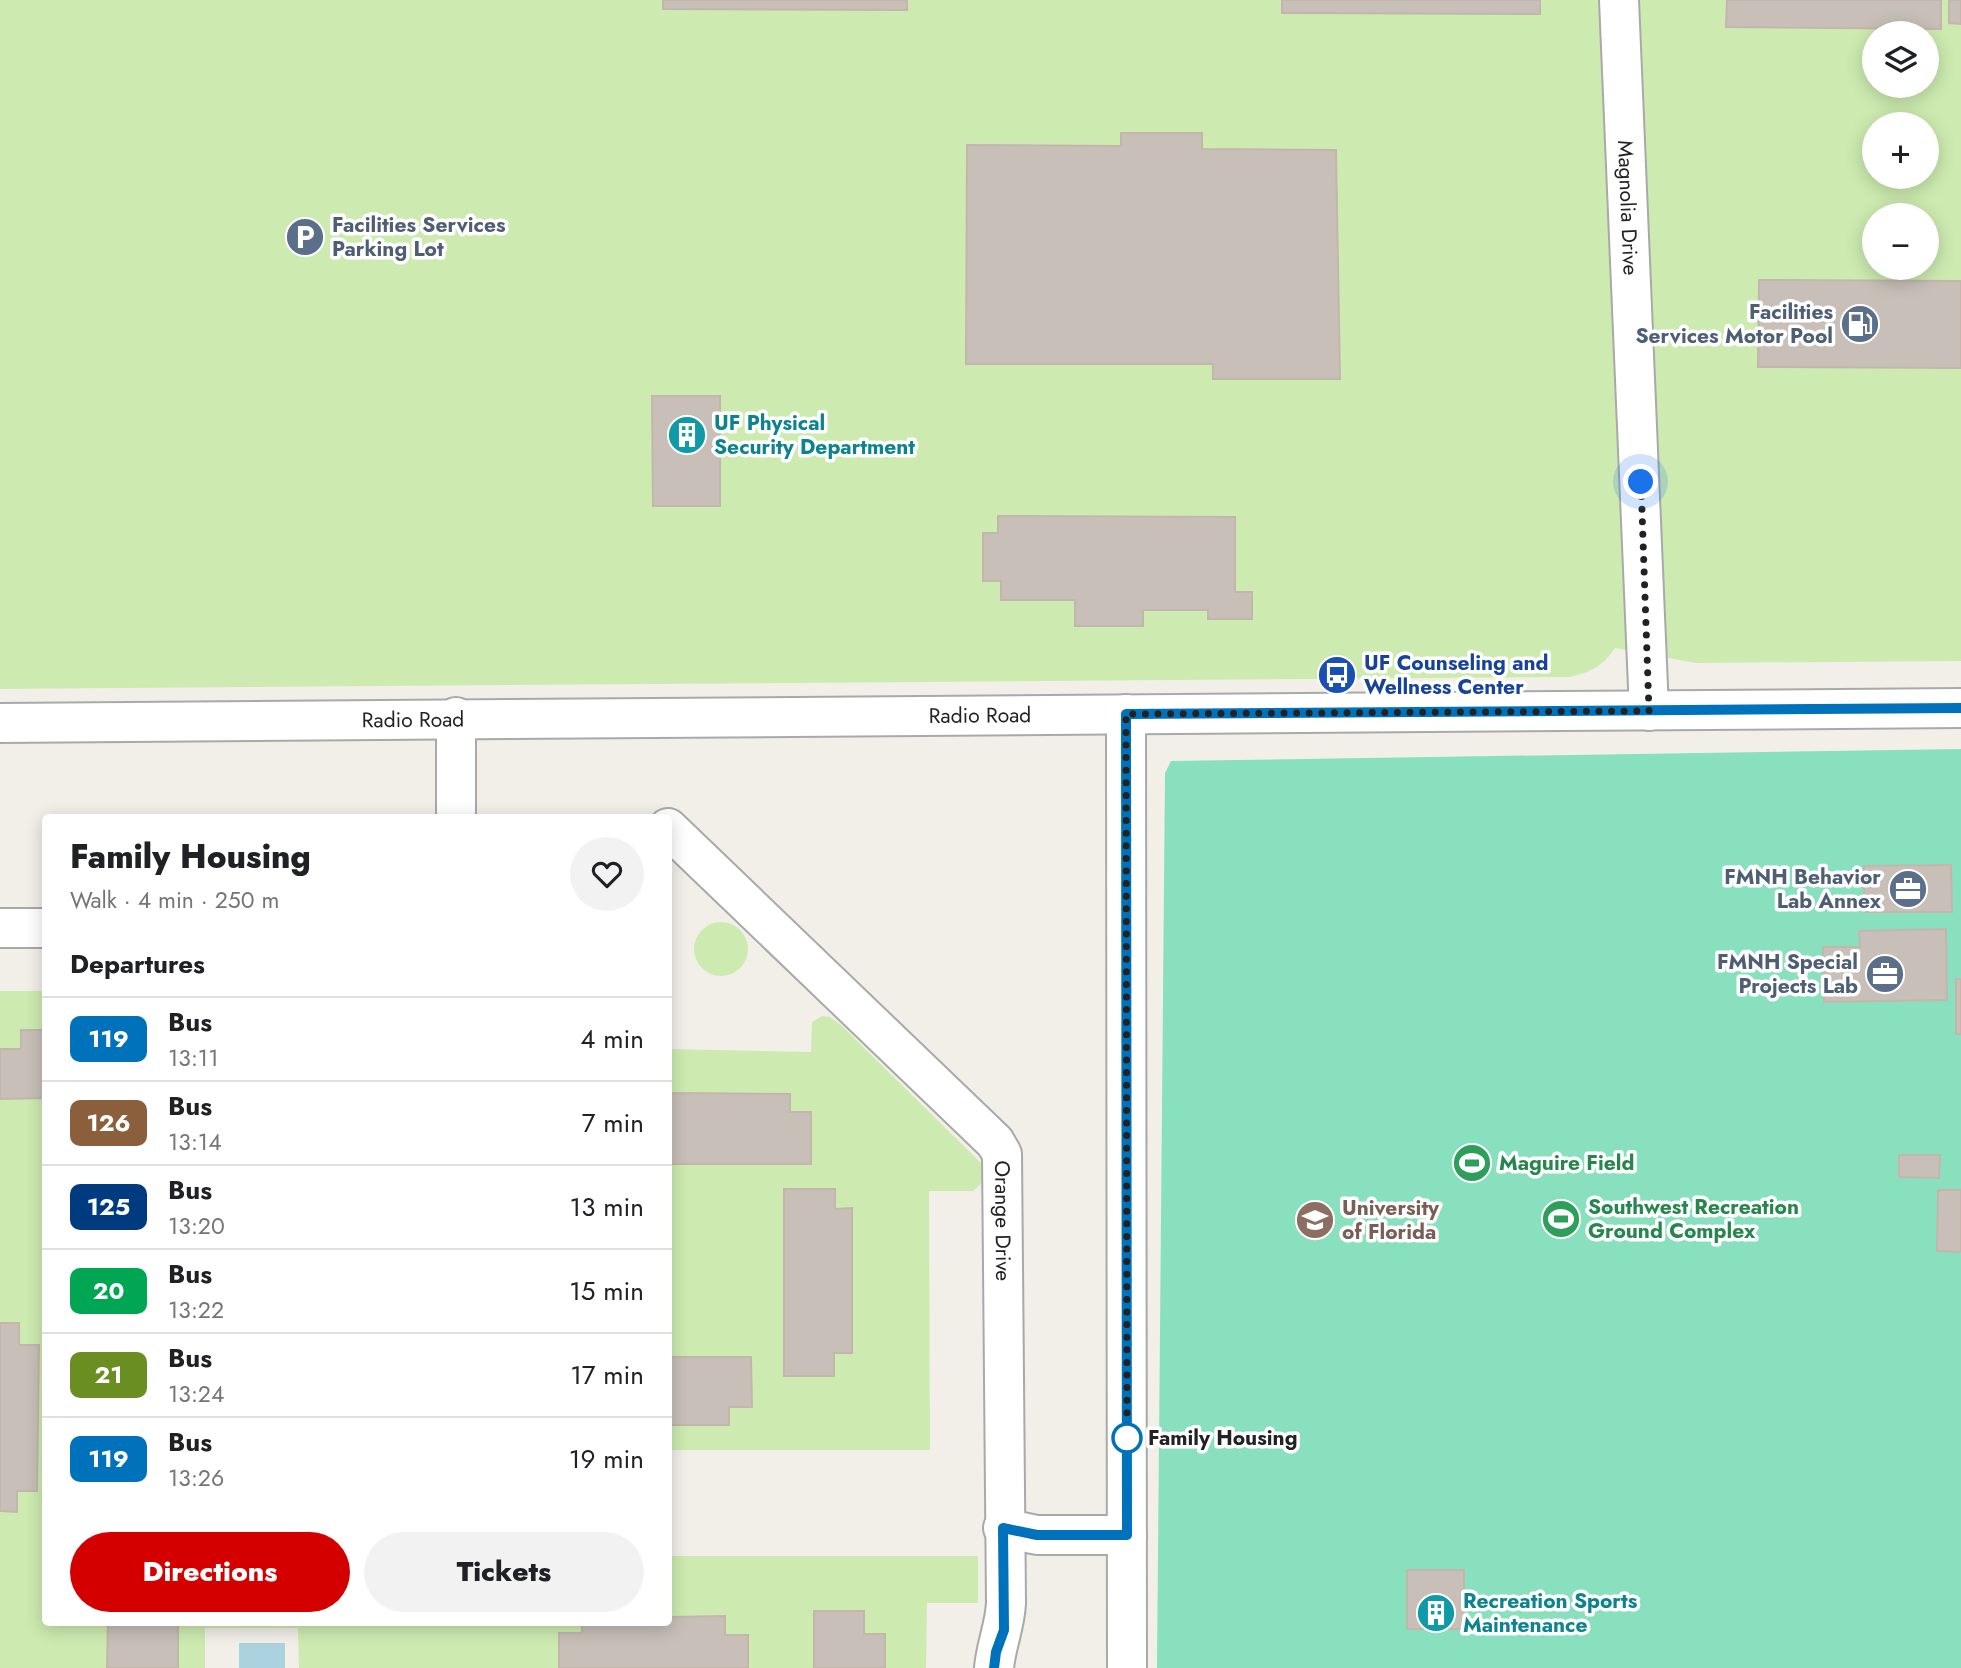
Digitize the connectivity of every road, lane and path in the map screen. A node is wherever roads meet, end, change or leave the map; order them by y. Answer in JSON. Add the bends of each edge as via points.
{"nodes":[{"id":1,"x":1619,"y":0,"type":"edge"},
{"id":2,"x":1961,"y":708,"type":"edge"},
{"id":3,"x":1649,"y":711,"type":"junction"},
{"id":4,"x":1126,"y":714,"type":"junction"},
{"id":5,"x":456,"y":717,"type":"junction"},
{"id":6,"x":0,"y":723,"type":"edge"},
{"id":7,"x":456,"y":814,"type":"edge"},
{"id":8,"x":672,"y":832,"type":"edge"},
{"id":9,"x":0,"y":928,"type":"edge"},
{"id":10,"x":42,"y":928,"type":"edge"},
{"id":11,"x":1003,"y":1528,"type":"junction"},
{"id":12,"x":1127,"y":1535,"type":"junction"},
{"id":13,"x":994,"y":1668,"type":"edge"},
{"id":14,"x":1127,"y":1668,"type":"edge"}],
"edges":[{"from":1,"to":3,"type":"street","name":"Magnolia Drive"},
{"from":2,"to":3,"type":"street","name":"Radio Road"},
{"from":3,"to":4,"type":"street","name":"Radio Road"},
{"from":4,"to":5,"type":"street","name":"Radio Road"},
{"from":4,"to":12,"type":"street"},
{"from":5,"to":6,"type":"street","name":"Radio Road"},
{"from":5,"to":7,"type":"street"},
{"from":8,"to":11,"type":"street","name":"Orange Drive","via":[[976,1123],[1002,1154]]},
{"from":9,"to":10,"type":"street"},
{"from":11,"to":12,"type":"street","via":[[1037,1535]]},
{"from":11,"to":13,"type":"street","name":"Orange Drive","via":[[1004,1630]]},
{"from":12,"to":14,"type":"street"}]}
